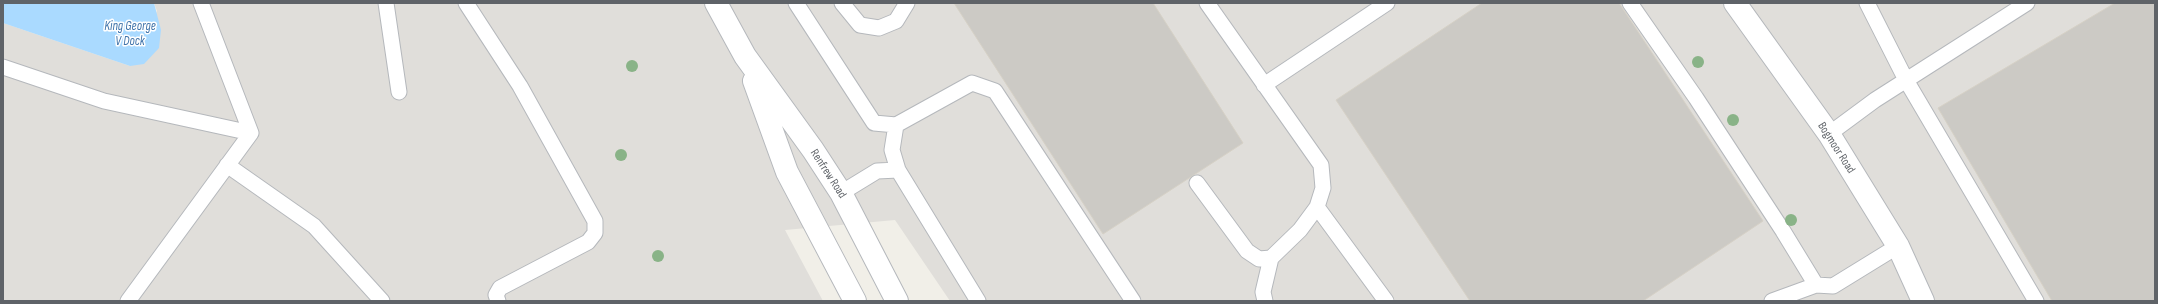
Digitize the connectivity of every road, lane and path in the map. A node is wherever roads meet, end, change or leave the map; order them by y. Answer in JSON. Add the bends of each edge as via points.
{"nodes":[{"id":1,"x":201,"y":3,"type":"edge"},
{"id":2,"x":386,"y":3,"type":"edge"},
{"id":3,"x":466,"y":3,"type":"edge"},
{"id":4,"x":716,"y":3,"type":"edge"},
{"id":5,"x":796,"y":3,"type":"edge"},
{"id":6,"x":842,"y":3,"type":"edge"},
{"id":7,"x":907,"y":3,"type":"edge"},
{"id":8,"x":1387,"y":3,"type":"edge"},
{"id":9,"x":1630,"y":3,"type":"edge"},
{"id":10,"x":1735,"y":3,"type":"edge"},
{"id":11,"x":1866,"y":3,"type":"edge"},
{"id":12,"x":2027,"y":3,"type":"edge"},
{"id":13,"x":1208,"y":4,"type":"edge"},
{"id":14,"x":745,"y":56,"type":"junction"},
{"id":15,"x":3,"y":67,"type":"edge"},
{"id":16,"x":1906,"y":80,"type":"junction"},
{"id":17,"x":1264,"y":85,"type":"junction"},
{"id":18,"x":399,"y":92,"type":"dead end"},
{"id":19,"x":896,"y":125,"type":"junction"},
{"id":20,"x":251,"y":133,"type":"junction"},
{"id":21,"x":1829,"y":134,"type":"junction"},
{"id":22,"x":227,"y":165,"type":"junction"},
{"id":23,"x":898,"y":170,"type":"junction"},
{"id":24,"x":1197,"y":183,"type":"dead end"},
{"id":25,"x":842,"y":193,"type":"junction"},
{"id":26,"x":1316,"y":207,"type":"junction"},
{"id":27,"x":1898,"y":246,"type":"junction"},
{"id":28,"x":1271,"y":258,"type":"junction"},
{"id":29,"x":1816,"y":285,"type":"junction"},
{"id":30,"x":128,"y":301,"type":"edge"},
{"id":31,"x":382,"y":301,"type":"edge"},
{"id":32,"x":498,"y":301,"type":"edge"},
{"id":33,"x":855,"y":301,"type":"edge"},
{"id":34,"x":898,"y":301,"type":"edge"},
{"id":35,"x":978,"y":301,"type":"edge"},
{"id":36,"x":1133,"y":301,"type":"edge"},
{"id":37,"x":1265,"y":301,"type":"edge"},
{"id":38,"x":1386,"y":301,"type":"edge"},
{"id":39,"x":1772,"y":301,"type":"edge"},
{"id":40,"x":1923,"y":301,"type":"edge"},
{"id":41,"x":2036,"y":301,"type":"edge"}],
"edges":[{"from":1,"to":20,"type":"lane"},
{"from":2,"to":18,"type":"lane"},
{"from":3,"to":32,"type":"lane","via":[[520,86],[595,221],[595,233],[588,242],[500,288],[496,295]]},
{"from":4,"to":14,"type":"street","name":"Renfrew Road"},
{"from":5,"to":19,"type":"lane","via":[[874,124]]},
{"from":6,"to":7,"type":"lane","via":[[860,25],[878,28],[896,21]]},
{"from":8,"to":17,"type":"lane"},
{"from":9,"to":29,"type":"lane","via":[[1709,118]]},
{"from":10,"to":21,"type":"street","name":"Bogmoor Road"},
{"from":11,"to":16,"type":"lane"},
{"from":12,"to":16,"type":"lane"},
{"from":13,"to":17,"type":"lane"},
{"from":14,"to":25,"type":"street","name":"Renfrew Road"},
{"from":14,"to":33,"type":"street","name":"Renfrew Road","via":[[787,172]]},
{"from":15,"to":20,"type":"lane","via":[[104,101]]},
{"from":16,"to":21,"type":"lane"},
{"from":16,"to":41,"type":"lane"},
{"from":17,"to":26,"type":"lane","via":[[1321,165],[1323,188]]},
{"from":19,"to":23,"type":"lane","via":[[892,150]]},
{"from":19,"to":36,"type":"lane","via":[[972,83],[995,91]]},
{"from":20,"to":22,"type":"lane"},
{"from":21,"to":27,"type":"street","name":"Bogmoor Road"},
{"from":22,"to":30,"type":"lane"},
{"from":22,"to":31,"type":"lane","via":[[314,226]]},
{"from":23,"to":25,"type":"lane","via":[[877,171]]},
{"from":23,"to":35,"type":"lane"},
{"from":24,"to":28,"type":"lane","via":[[1247,251],[1259,259]]},
{"from":25,"to":34,"type":"street","name":"Renfrew Road"},
{"from":26,"to":28,"type":"lane","via":[[1300,230]]},
{"from":26,"to":38,"type":"lane"},
{"from":27,"to":29,"type":"lane","via":[[1833,286]]},
{"from":27,"to":40,"type":"street","name":"Bogmoor Road"},
{"from":28,"to":37,"type":"lane","via":[[1263,292]]},
{"from":29,"to":39,"type":"lane"}]}
